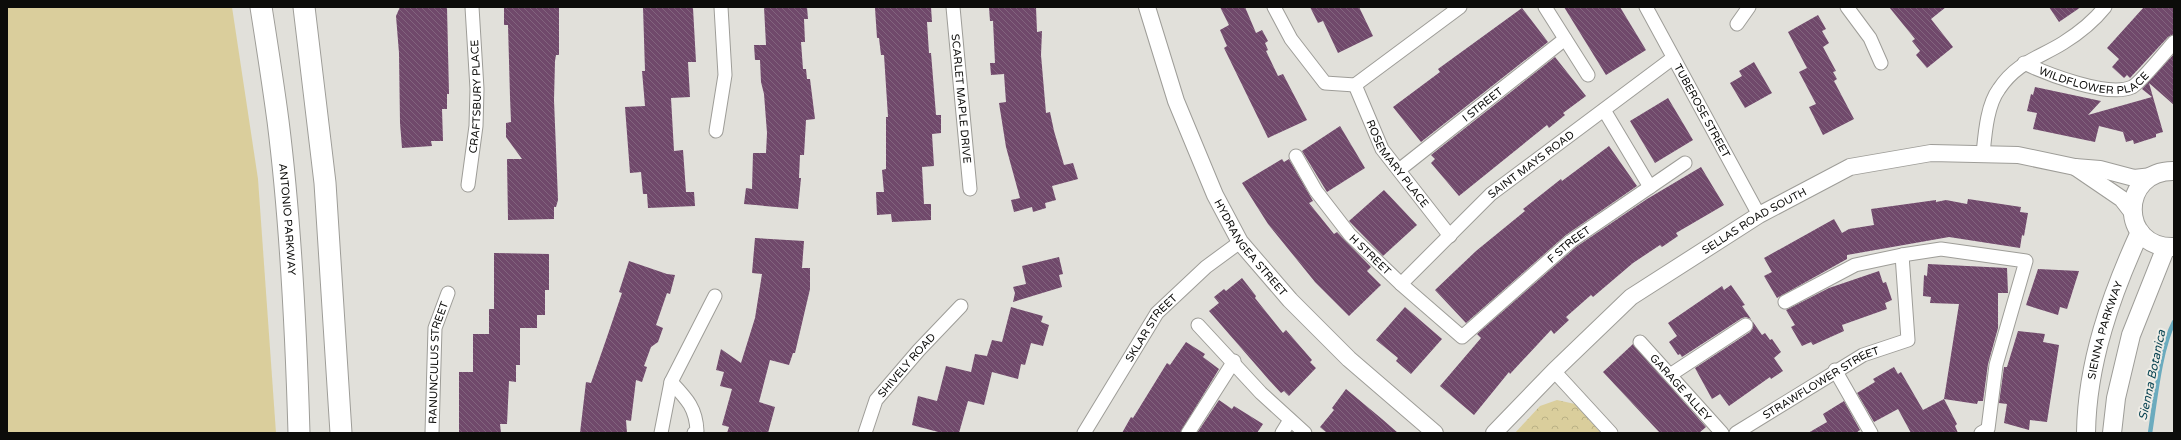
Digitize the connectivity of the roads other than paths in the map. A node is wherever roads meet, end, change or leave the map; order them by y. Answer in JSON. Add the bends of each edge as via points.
{"nodes":[{"id":1,"x":261,"y":7,"type":"edge"},
{"id":2,"x":304,"y":7,"type":"edge"},
{"id":3,"x":472,"y":7,"type":"edge"},
{"id":4,"x":721,"y":7,"type":"edge"},
{"id":5,"x":954,"y":7,"type":"edge"},
{"id":6,"x":1147,"y":7,"type":"edge"},
{"id":7,"x":1274,"y":7,"type":"edge"},
{"id":8,"x":1460,"y":7,"type":"edge"},
{"id":9,"x":1545,"y":7,"type":"edge"},
{"id":10,"x":1646,"y":7,"type":"edge"},
{"id":11,"x":1749,"y":7,"type":"edge"},
{"id":12,"x":1847,"y":7,"type":"edge"},
{"id":13,"x":2102,"y":8,"type":"edge"},
{"id":14,"x":1737,"y":24,"type":"dead end"},
{"id":15,"x":1565,"y":39,"type":"junction"},
{"id":16,"x":2174,"y":42,"type":"edge"},
{"id":17,"x":1673,"y":58,"type":"junction"},
{"id":18,"x":1881,"y":63,"type":"dead end"},
{"id":19,"x":2024,"y":63,"type":"junction"},
{"id":20,"x":1588,"y":75,"type":"dead end"},
{"id":21,"x":1355,"y":85,"type":"junction"},
{"id":22,"x":1604,"y":110,"type":"junction"},
{"id":23,"x":716,"y":131,"type":"dead end"},
{"id":24,"x":1983,"y":154,"type":"junction"},
{"id":25,"x":1296,"y":156,"type":"dead end"},
{"id":26,"x":1685,"y":163,"type":"dead end"},
{"id":27,"x":2075,"y":167,"type":"junction"},
{"id":28,"x":1399,"y":170,"type":"junction"},
{"id":29,"x":2174,"y":171,"type":"edge"},
{"id":30,"x":2152,"y":176,"type":"junction"},
{"id":31,"x":468,"y":185,"type":"dead end"},
{"id":32,"x":1650,"y":187,"type":"junction"},
{"id":33,"x":970,"y":189,"type":"dead end"},
{"id":34,"x":2132,"y":212,"type":"junction"},
{"id":35,"x":1759,"y":215,"type":"junction"},
{"id":36,"x":2140,"y":232,"type":"junction"},
{"id":37,"x":1450,"y":236,"type":"junction"},
{"id":38,"x":1240,"y":242,"type":"junction"},
{"id":39,"x":2170,"y":247,"type":"edge"},
{"id":40,"x":1902,"y":256,"type":"junction"},
{"id":41,"x":1401,"y":284,"type":"junction"},
{"id":42,"x":448,"y":293,"type":"dead end"},
{"id":43,"x":715,"y":296,"type":"dead end"},
{"id":44,"x":1785,"y":302,"type":"dead end"},
{"id":45,"x":961,"y":306,"type":"dead end"},
{"id":46,"x":1198,"y":325,"type":"dead end"},
{"id":47,"x":1746,"y":325,"type":"dead end"},
{"id":48,"x":1462,"y":338,"type":"joint"},
{"id":49,"x":1640,"y":342,"type":"dead end"},
{"id":50,"x":1234,"y":362,"type":"junction"},
{"id":51,"x":1835,"y":370,"type":"junction"},
{"id":52,"x":1554,"y":371,"type":"junction"},
{"id":53,"x":1670,"y":375,"type":"junction"},
{"id":54,"x":671,"y":382,"type":"junction"},
{"id":55,"x":1290,"y":420,"type":"junction"},
{"id":56,"x":299,"y":433,"type":"edge"},
{"id":57,"x":341,"y":433,"type":"edge"},
{"id":58,"x":432,"y":433,"type":"edge"},
{"id":59,"x":661,"y":433,"type":"edge"},
{"id":60,"x":694,"y":433,"type":"edge"},
{"id":61,"x":865,"y":433,"type":"edge"},
{"id":62,"x":1084,"y":433,"type":"edge"},
{"id":63,"x":1188,"y":433,"type":"edge"},
{"id":64,"x":1282,"y":433,"type":"edge"},
{"id":65,"x":1305,"y":433,"type":"edge"},
{"id":66,"x":1435,"y":433,"type":"edge"},
{"id":67,"x":1494,"y":433,"type":"edge"},
{"id":68,"x":1611,"y":433,"type":"edge"},
{"id":69,"x":1722,"y":433,"type":"edge"},
{"id":70,"x":1736,"y":433,"type":"edge"},
{"id":71,"x":1871,"y":433,"type":"edge"},
{"id":72,"x":1981,"y":433,"type":"edge"},
{"id":73,"x":2086,"y":433,"type":"edge"},
{"id":74,"x":2112,"y":433,"type":"edge"}],
"edges":[{"from":1,"to":56,"type":"main road","name":"ANTONIO PARKWAY","via":[[278,122],[287,209],[294,299]]},
{"from":2,"to":57,"type":"main road","via":[[325,183]]},
{"from":3,"to":31,"type":"street","name":"CRAFTSBURY PLACE","via":[[477,89],[476,126]]},
{"from":4,"to":23,"type":"street","via":[[725,75]]},
{"from":5,"to":33,"type":"street","name":"SCARLET MAPLE DRIVE"},
{"from":6,"to":38,"type":"street","name":"HYDRANGEA STREET","via":[[1176,101],[1215,195]]},
{"from":7,"to":21,"type":"street","via":[[1291,39],[1325,83]]},
{"from":8,"to":21,"type":"street"},
{"from":9,"to":15,"type":"street"},
{"from":10,"to":17,"type":"street","name":"TUBEROSE STREET"},
{"from":11,"to":14,"type":"street"},
{"from":12,"to":18,"type":"street","via":[[1870,38]]},
{"from":13,"to":19,"type":"street","name":"WILDFLOWER PLACE","via":[[2094,20],[2063,43]]},
{"from":15,"to":20,"type":"street"},
{"from":15,"to":28,"type":"street","name":"I STREET"},
{"from":16,"to":19,"type":"street","name":"WILDFLOWER PLACE","via":[[2133,87],[2112,91],[2050,75]]},
{"from":17,"to":22,"type":"street","name":"SAINT MAYS ROAD"},
{"from":17,"to":35,"type":"street","name":"TUBEROSE STREET"},
{"from":19,"to":24,"type":"street","name":"WILDFLOWER PLACE","via":[[1998,89],[1988,119]]},
{"from":21,"to":28,"type":"street","name":"ROSEMARY PLACE","via":[[1382,149]]},
{"from":22,"to":32,"type":"street"},
{"from":22,"to":37,"type":"street","name":"SAINT MAYS ROAD","via":[[1492,194]]},
{"from":24,"to":27,"type":"street","name":"SELLAS ROAD SOUTH","via":[[2018,155]]},
{"from":24,"to":35,"type":"street","name":"SELLAS ROAD SOUTH","via":[[1932,152],[1850,167]]},
{"from":25,"to":41,"type":"street","name":"H STREET","via":[[1316,191],[1350,235]]},
{"from":26,"to":32,"type":"street","name":"F STREET"},
{"from":27,"to":30,"type":"street","name":"SELLAS ROAD SOUTH","via":[[2100,169],[2134,178]]},
{"from":27,"to":34,"type":"street","name":"SELLAS ROAD SOUTH","via":[[2122,199]]},
{"from":28,"to":37,"type":"street","name":"ROSEMARY PLACE"},
{"from":29,"to":30,"type":"main road"},
{"from":30,"to":34,"type":"main road","via":[[2137,191]]},
{"from":32,"to":48,"type":"street","name":"F STREET","via":[[1571,241]]},
{"from":34,"to":36,"type":"main road","via":[[2134,223]]},
{"from":35,"to":52,"type":"street","name":"SELLAS ROAD SOUTH","via":[[1632,297]]},
{"from":36,"to":39,"type":"main road","via":[[2156,245]]},
{"from":36,"to":73,"type":"main road","name":"SIENNA PARKWAY","via":[[2118,279],[2100,338],[2092,378]]},
{"from":37,"to":41,"type":"street","name":"SAINT MAYS ROAD"},
{"from":38,"to":62,"type":"street","name":"SKLAR STREET","via":[[1206,267],[1157,313]]},
{"from":38,"to":66,"type":"street","name":"HYDRANGEA STREET","via":[[1290,300],[1349,359]]},
{"from":39,"to":74,"type":"main road","via":[[2131,335],[2116,398]]},
{"from":40,"to":44,"type":"street","via":[[1855,265]]},
{"from":40,"to":51,"type":"street","name":"STRAWFLOWER STREET","via":[[1908,340],[1863,355]]},
{"from":40,"to":72,"type":"street","via":[[1941,249],[2026,261],[1996,365],[1988,429]]},
{"from":41,"to":48,"type":"street","name":"H STREET"},
{"from":42,"to":58,"type":"street","name":"RANUNCULUS STREET","via":[[435,328]]},
{"from":43,"to":54,"type":"street"},
{"from":45,"to":61,"type":"street","name":"SHIVELY ROAD","via":[[876,400]]},
{"from":46,"to":50,"type":"street"},
{"from":47,"to":53,"type":"street"},
{"from":49,"to":53,"type":"street","name":"GARAGE ALLEY"},
{"from":50,"to":55,"type":"street","via":[[1261,393]]},
{"from":50,"to":63,"type":"street"},
{"from":51,"to":70,"type":"street","name":"STRAWFLOWER STREET"},
{"from":51,"to":71,"type":"street"},
{"from":52,"to":67,"type":"street","name":"SELLAS ROAD SOUTH"},
{"from":52,"to":68,"type":"street"},
{"from":53,"to":69,"type":"street","name":"GARAGE ALLEY"},
{"from":54,"to":59,"type":"street"},
{"from":54,"to":60,"type":"street","via":[[687,399],[696,416],[697,431]]},
{"from":55,"to":64,"type":"street"},
{"from":55,"to":65,"type":"street"}]}
